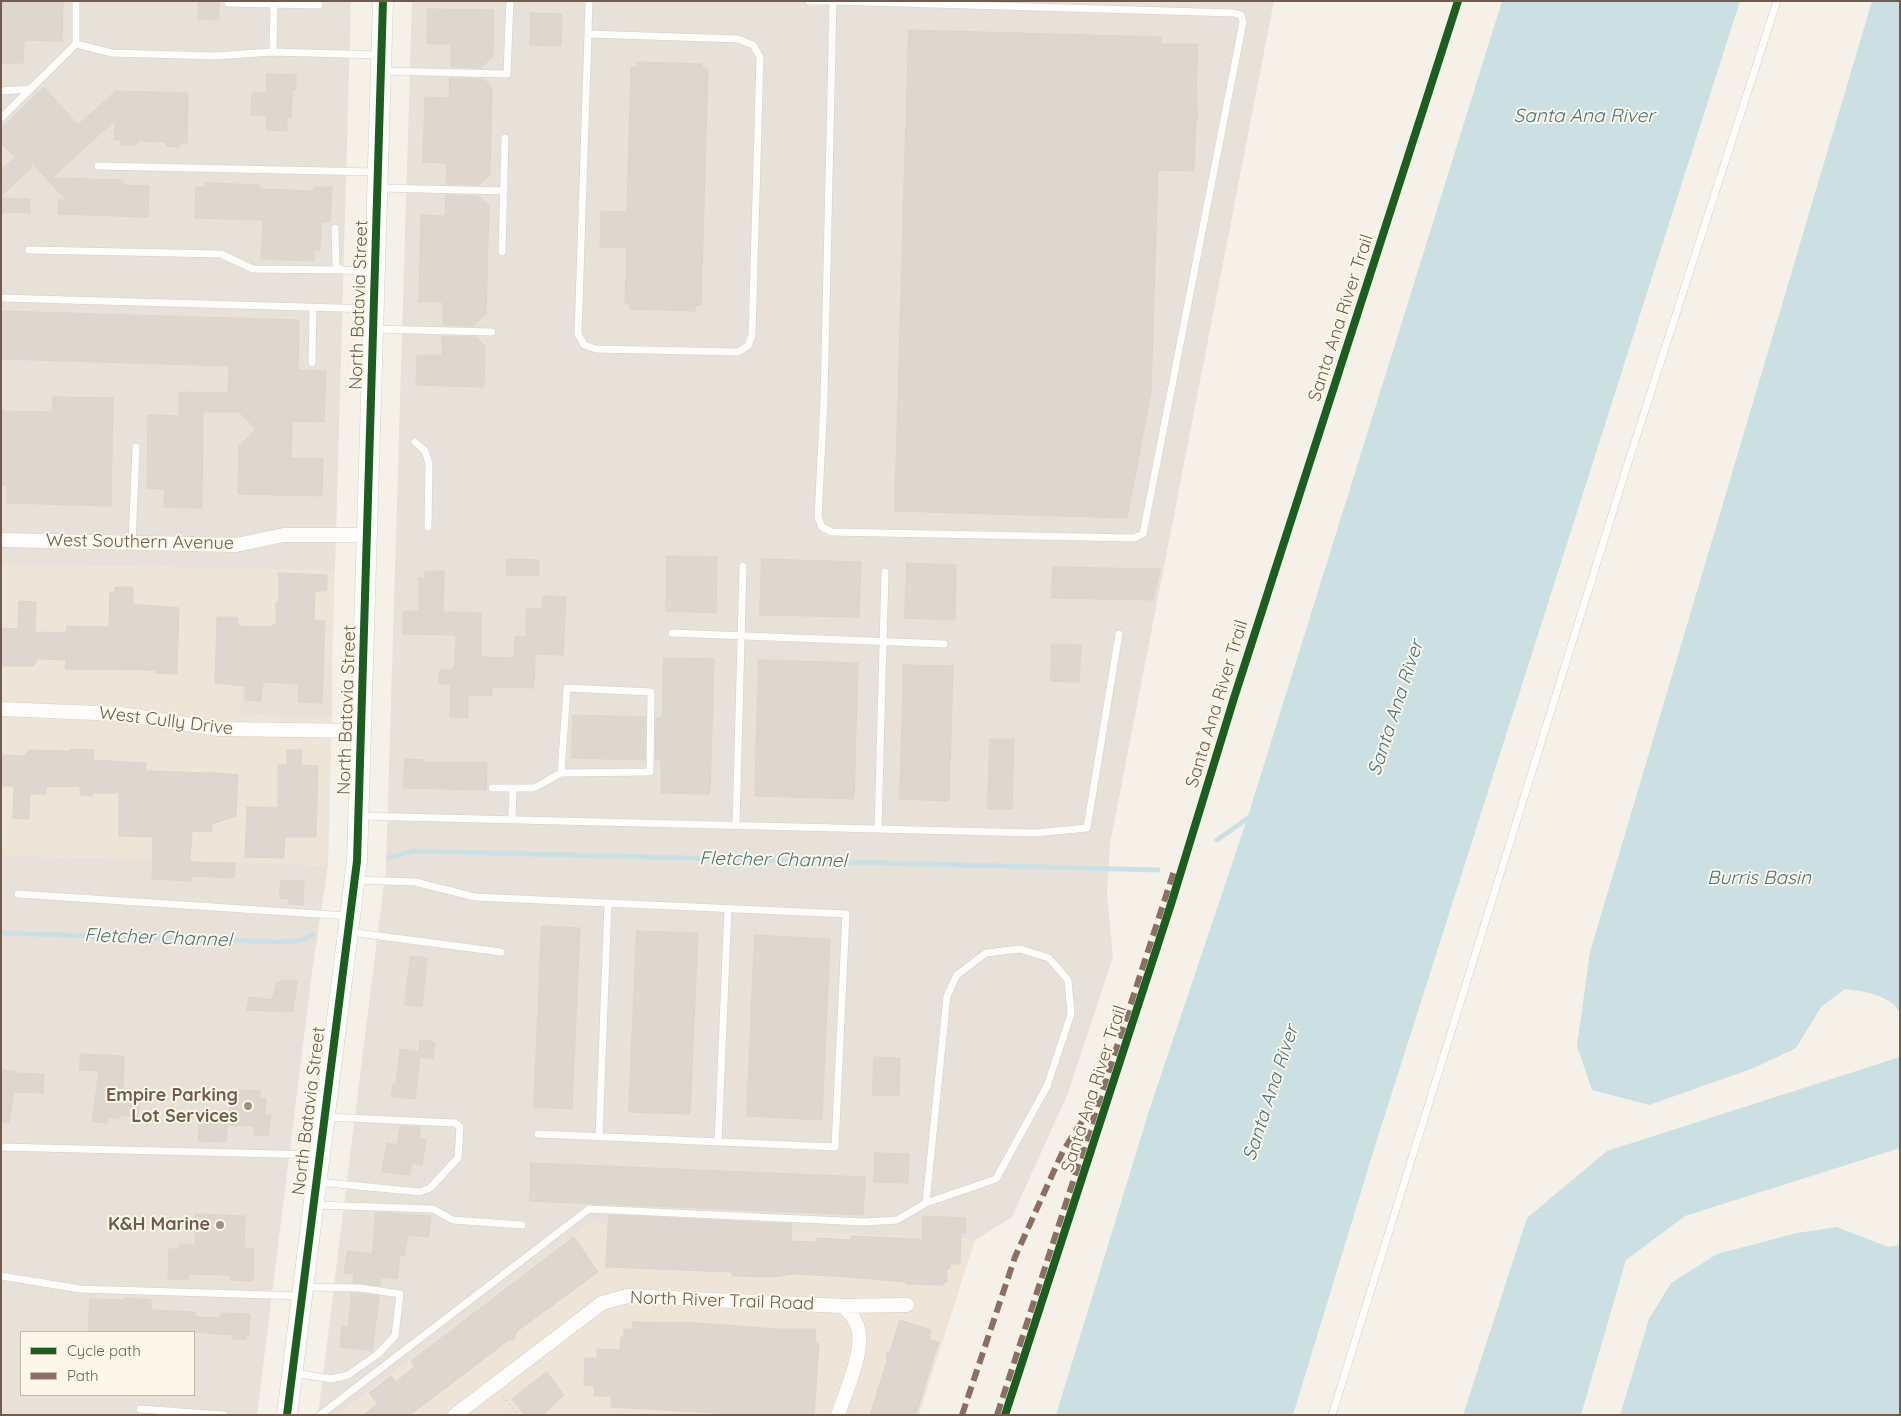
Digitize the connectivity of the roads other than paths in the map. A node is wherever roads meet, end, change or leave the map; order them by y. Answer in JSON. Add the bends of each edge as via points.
{"nodes":[{"id":1,"x":76,"y":1,"type":"edge"},
{"id":2,"x":383,"y":1,"type":"edge"},
{"id":3,"x":510,"y":1,"type":"edge"},
{"id":4,"x":589,"y":1,"type":"edge"},
{"id":5,"x":809,"y":1,"type":"edge"},
{"id":6,"x":833,"y":1,"type":"edge"},
{"id":7,"x":1777,"y":1,"type":"edge"},
{"id":8,"x":228,"y":3,"type":"dead end"},
{"id":9,"x":274,"y":3,"type":"edge"},
{"id":10,"x":319,"y":5,"type":"dead end"},
{"id":11,"x":588,"y":34,"type":"junction"},
{"id":12,"x":76,"y":44,"type":"junction"},
{"id":13,"x":273,"y":52,"type":"junction"},
{"id":14,"x":381,"y":63,"type":"junction"},
{"id":15,"x":30,"y":89,"type":"junction"},
{"id":16,"x":1,"y":91,"type":"edge"},
{"id":17,"x":1,"y":118,"type":"edge"},
{"id":18,"x":505,"y":138,"type":"dead end"},
{"id":19,"x":98,"y":166,"type":"dead end"},
{"id":20,"x":378,"y":180,"type":"junction"},
{"id":21,"x":504,"y":191,"type":"junction"},
{"id":22,"x":335,"y":228,"type":"dead end"},
{"id":23,"x":29,"y":250,"type":"dead end"},
{"id":24,"x":502,"y":252,"type":"dead end"},
{"id":25,"x":342,"y":270,"type":"junction"},
{"id":26,"x":376,"y":272,"type":"junction"},
{"id":27,"x":1,"y":298,"type":"edge"},
{"id":28,"x":313,"y":308,"type":"junction"},
{"id":29,"x":374,"y":319,"type":"junction"},
{"id":30,"x":492,"y":332,"type":"dead end"},
{"id":31,"x":312,"y":363,"type":"dead end"},
{"id":32,"x":415,"y":442,"type":"dead end"},
{"id":33,"x":136,"y":447,"type":"dead end"},
{"id":34,"x":428,"y":527,"type":"dead end"},
{"id":35,"x":368,"y":535,"type":"junction"},
{"id":36,"x":1,"y":540,"type":"edge"},
{"id":37,"x":132,"y":543,"type":"junction"},
{"id":38,"x":743,"y":566,"type":"dead end"},
{"id":39,"x":885,"y":572,"type":"dead end"},
{"id":40,"x":672,"y":633,"type":"dead end"},
{"id":41,"x":1119,"y":634,"type":"dead end"},
{"id":42,"x":741,"y":636,"type":"junction"},
{"id":43,"x":884,"y":641,"type":"junction"},
{"id":44,"x":944,"y":644,"type":"dead end"},
{"id":45,"x":1,"y":709,"type":"edge"},
{"id":46,"x":361,"y":731,"type":"junction"},
{"id":47,"x":561,"y":774,"type":"junction"},
{"id":48,"x":492,"y":788,"type":"dead end"},
{"id":49,"x":513,"y":788,"type":"junction"},
{"id":50,"x":358,"y":816,"type":"junction"},
{"id":51,"x":512,"y":820,"type":"junction"},
{"id":52,"x":736,"y":826,"type":"junction"},
{"id":53,"x":878,"y":829,"type":"junction"},
{"id":54,"x":355,"y":880,"type":"junction"},
{"id":55,"x":18,"y":894,"type":"dead end"},
{"id":56,"x":608,"y":902,"type":"junction"},
{"id":57,"x":728,"y":908,"type":"junction"},
{"id":58,"x":350,"y":924,"type":"junction"},
{"id":59,"x":500,"y":952,"type":"dead end"},
{"id":60,"x":323,"y":1117,"type":"junction"},
{"id":61,"x":538,"y":1134,"type":"dead end"},
{"id":62,"x":599,"y":1137,"type":"junction"},
{"id":63,"x":718,"y":1142,"type":"junction"},
{"id":64,"x":1,"y":1147,"type":"edge"},
{"id":65,"x":318,"y":1155,"type":"junction"},
{"id":66,"x":315,"y":1182,"type":"junction"},
{"id":67,"x":926,"y":1203,"type":"junction"},
{"id":68,"x":312,"y":1204,"type":"junction"},
{"id":69,"x":522,"y":1225,"type":"dead end"},
{"id":70,"x":1,"y":1276,"type":"edge"},
{"id":71,"x":302,"y":1292,"type":"junction"},
{"id":72,"x":907,"y":1305,"type":"dead end"},
{"id":73,"x":843,"y":1306,"type":"junction"},
{"id":74,"x":292,"y":1373,"type":"junction"},
{"id":75,"x":140,"y":1409,"type":"dead end"},
{"id":76,"x":224,"y":1415,"type":"edge"},
{"id":77,"x":287,"y":1415,"type":"edge"},
{"id":78,"x":320,"y":1415,"type":"edge"},
{"id":79,"x":455,"y":1415,"type":"edge"},
{"id":80,"x":838,"y":1415,"type":"edge"},
{"id":81,"x":1332,"y":1415,"type":"edge"}],
"edges":[{"from":1,"to":12,"type":"lane"},
{"from":2,"to":14,"type":"main road","name":"North Batavia Street"},
{"from":3,"to":14,"type":"lane","via":[[507,74]]},
{"from":4,"to":11,"type":"lane"},
{"from":5,"to":6,"type":"lane"},
{"from":6,"to":6,"type":"lane","via":[[1241,15],[1241,31],[1143,534],[1134,538],[832,532],[822,527],[818,517],[824,399]]},
{"from":7,"to":81,"type":"lane","via":[[1622,482]]},
{"from":8,"to":9,"type":"lane"},
{"from":9,"to":10,"type":"lane"},
{"from":9,"to":13,"type":"lane"},
{"from":11,"to":11,"type":"lane","via":[[578,334],[584,344],[596,349],[738,352],[748,346],[752,335],[760,56],[753,45],[738,39]]},
{"from":12,"to":13,"type":"lane","via":[[112,53],[215,56]]},
{"from":12,"to":15,"type":"lane"},
{"from":13,"to":14,"type":"lane"},
{"from":14,"to":20,"type":"main road","name":"North Batavia Street"},
{"from":15,"to":16,"type":"lane"},
{"from":15,"to":17,"type":"lane"},
{"from":18,"to":21,"type":"lane"},
{"from":19,"to":20,"type":"lane"},
{"from":20,"to":21,"type":"lane"},
{"from":20,"to":26,"type":"main road","name":"North Batavia Street"},
{"from":21,"to":24,"type":"lane"},
{"from":22,"to":25,"type":"lane","via":[[336,267]]},
{"from":23,"to":25,"type":"lane","via":[[221,254],[253,269]]},
{"from":25,"to":26,"type":"lane"},
{"from":26,"to":29,"type":"main road","name":"North Batavia Street"},
{"from":27,"to":28,"type":"lane"},
{"from":28,"to":29,"type":"lane"},
{"from":28,"to":31,"type":"lane"},
{"from":29,"to":30,"type":"lane"},
{"from":29,"to":35,"type":"main road","name":"North Batavia Street"},
{"from":32,"to":34,"type":"lane","via":[[425,451],[429,464]]},
{"from":33,"to":37,"type":"lane"},
{"from":35,"to":37,"type":"street","name":"West Southern Avenue","via":[[284,535],[236,545]]},
{"from":35,"to":46,"type":"main road","name":"North Batavia Street"},
{"from":36,"to":37,"type":"street","name":"West Southern Avenue"},
{"from":38,"to":42,"type":"lane"},
{"from":39,"to":43,"type":"lane"},
{"from":40,"to":42,"type":"lane"},
{"from":41,"to":53,"type":"lane","via":[[1087,828],[1036,833]]},
{"from":42,"to":43,"type":"lane"},
{"from":42,"to":52,"type":"lane"},
{"from":43,"to":44,"type":"lane"},
{"from":43,"to":53,"type":"lane"},
{"from":45,"to":46,"type":"street","name":"West Cully Drive","via":[[120,714],[219,729]]},
{"from":46,"to":50,"type":"main road","name":"North Batavia Street"},
{"from":47,"to":47,"type":"lane","via":[[650,772],[651,692],[567,688]]},
{"from":47,"to":49,"type":"lane","via":[[534,788]]},
{"from":48,"to":49,"type":"lane"},
{"from":49,"to":51,"type":"lane"},
{"from":50,"to":51,"type":"lane"},
{"from":50,"to":54,"type":"main road","name":"North Batavia Street"},
{"from":51,"to":52,"type":"lane"},
{"from":52,"to":53,"type":"lane"},
{"from":54,"to":56,"type":"lane","via":[[415,882],[475,896]]},
{"from":54,"to":58,"type":"main road","name":"North Batavia Street"},
{"from":55,"to":58,"type":"lane"},
{"from":56,"to":57,"type":"lane"},
{"from":56,"to":62,"type":"lane"},
{"from":57,"to":63,"type":"lane"},
{"from":57,"to":63,"type":"lane","via":[[846,914],[846,923],[835,1147]]},
{"from":58,"to":59,"type":"lane"},
{"from":58,"to":60,"type":"main road","name":"North Batavia Street"},
{"from":60,"to":65,"type":"main road","name":"North Batavia Street"},
{"from":60,"to":66,"type":"lane","via":[[455,1123],[460,1127],[458,1158],[430,1188],[420,1192]]},
{"from":61,"to":62,"type":"lane"},
{"from":62,"to":63,"type":"lane"},
{"from":64,"to":65,"type":"lane"},
{"from":65,"to":66,"type":"main road","name":"North Batavia Street"},
{"from":66,"to":68,"type":"main road","name":"North Batavia Street"},
{"from":67,"to":67,"type":"lane","via":[[996,1180],[1047,1086],[1071,1014],[1068,980],[1049,958],[1020,949],[986,953],[957,975],[947,996],[943,1022]]},
{"from":67,"to":78,"type":"lane","via":[[898,1220],[864,1222],[589,1209]]},
{"from":68,"to":69,"type":"lane","via":[[433,1209],[453,1220]]},
{"from":68,"to":71,"type":"main road","name":"North Batavia Street"},
{"from":70,"to":71,"type":"lane","via":[[80,1289]]},
{"from":71,"to":74,"type":"main road","name":"North Batavia Street"},
{"from":71,"to":74,"type":"lane","via":[[360,1288],[400,1294],[395,1336],[378,1354],[348,1375],[331,1379]]},
{"from":72,"to":73,"type":"street","name":"North River Trail Road"},
{"from":73,"to":79,"type":"street","name":"North River Trail Road","via":[[614,1298],[602,1303]]},
{"from":73,"to":80,"type":"street","via":[[859,1329],[859,1350]]},
{"from":74,"to":77,"type":"main road","name":"North Batavia Street"},
{"from":75,"to":76,"type":"lane"}]}
